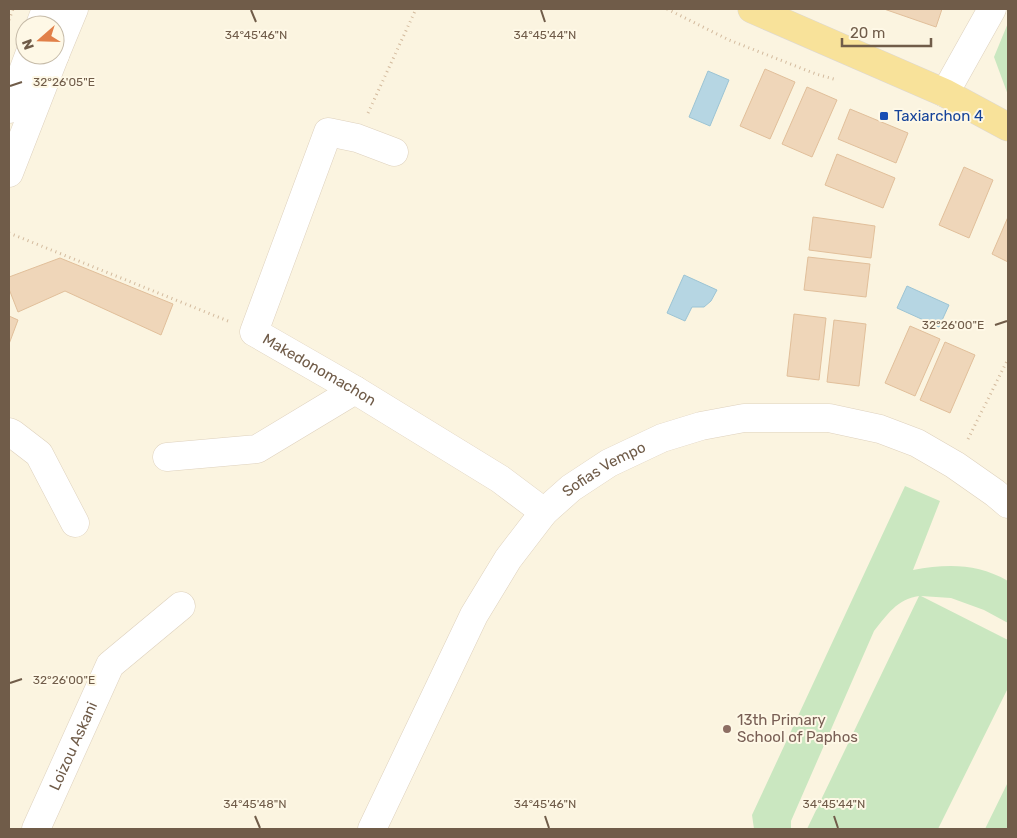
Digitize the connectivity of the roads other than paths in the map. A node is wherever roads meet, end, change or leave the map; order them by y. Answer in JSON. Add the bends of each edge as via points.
{"nodes":[{"id":1,"x":74,"y":9,"type":"edge"},
{"id":2,"x":752,"y":9,"type":"edge"},
{"id":3,"x":992,"y":9,"type":"edge"},
{"id":4,"x":65,"y":31,"type":"edge"},
{"id":5,"x":25,"y":65,"type":"edge"},
{"id":6,"x":51,"y":65,"type":"edge"},
{"id":7,"x":945,"y":93,"type":"junction"},
{"id":8,"x":9,"y":109,"type":"edge"},
{"id":9,"x":1008,"y":127,"type":"edge"},
{"id":10,"x":394,"y":152,"type":"dead end"},
{"id":11,"x":9,"y":173,"type":"edge"},
{"id":12,"x":355,"y":390,"type":"junction"},
{"id":13,"x":9,"y":432,"type":"edge"},
{"id":14,"x":167,"y":457,"type":"dead end"},
{"id":15,"x":1008,"y":504,"type":"edge"},
{"id":16,"x":544,"y":512,"type":"junction"},
{"id":17,"x":75,"y":523,"type":"dead end"},
{"id":18,"x":180,"y":606,"type":"dead end"},
{"id":19,"x":36,"y":829,"type":"edge"},
{"id":20,"x":372,"y":829,"type":"edge"}],
"edges":[{"from":1,"to":4,"type":"street"},
{"from":2,"to":7,"type":"main road"},
{"from":3,"to":7,"type":"street"},
{"from":5,"to":8,"type":"street"},
{"from":6,"to":11,"type":"street"},
{"from":7,"to":9,"type":"main road"},
{"from":10,"to":12,"type":"street","name":"Makedonomachon","via":[[357,138],[328,132],[254,332]]},
{"from":12,"to":14,"type":"street","via":[[257,449]]},
{"from":12,"to":16,"type":"street","name":"Makedonomachon","via":[[500,479]]},
{"from":13,"to":17,"type":"street","via":[[39,454]]},
{"from":15,"to":16,"type":"street","name":"Sofias Vempo","via":[[955,465],[917,443],[880,429],[828,418],[744,418],[662,438],[609,463]]},
{"from":16,"to":20,"type":"street","name":"Sofias Vempo","via":[[508,559],[474,614]]},
{"from":18,"to":19,"type":"street","name":"Loizou Askani","via":[[110,665]]}]}
